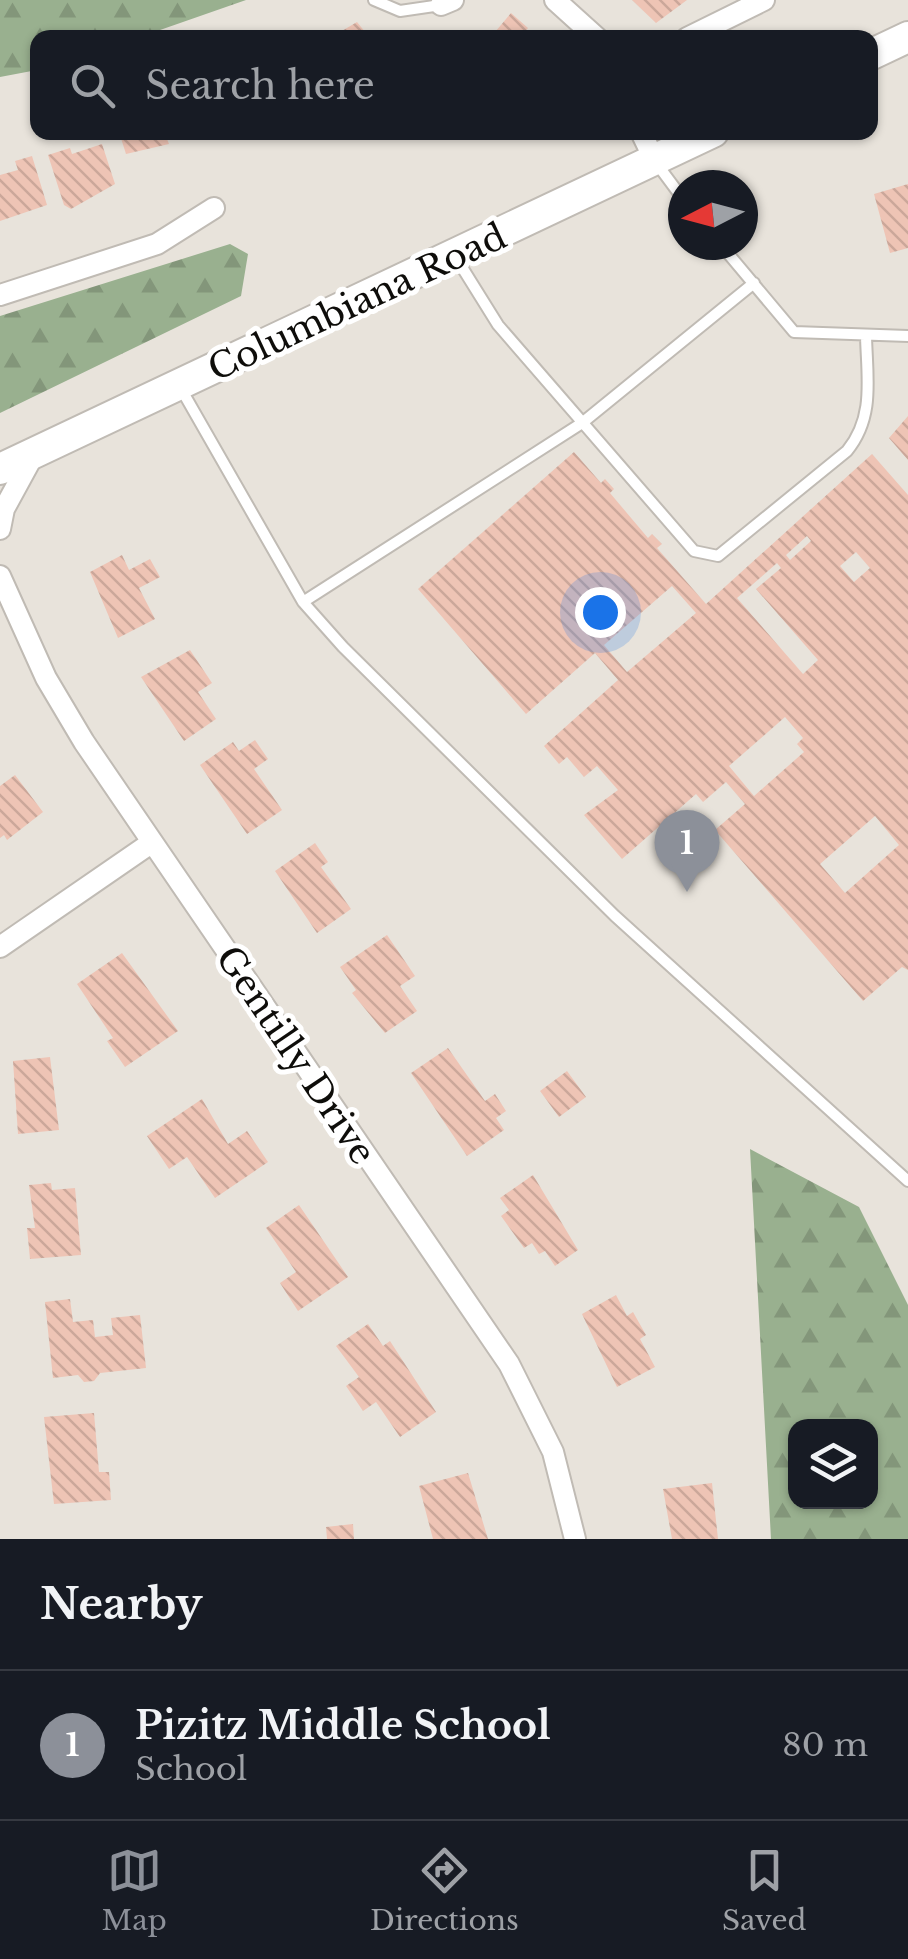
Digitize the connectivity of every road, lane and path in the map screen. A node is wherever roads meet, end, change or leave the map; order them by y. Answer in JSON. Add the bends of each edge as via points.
{"nodes":[{"id":1,"x":374,"y":0,"type":"edge"},
{"id":2,"x":555,"y":0,"type":"edge"},
{"id":3,"x":764,"y":0,"type":"edge"},
{"id":4,"x":447,"y":3,"type":"edge"},
{"id":5,"x":588,"y":30,"type":"edge"},
{"id":6,"x":703,"y":30,"type":"edge"},
{"id":7,"x":908,"y":37,"type":"edge"},
{"id":8,"x":878,"y":52,"type":"edge"},
{"id":9,"x":644,"y":140,"type":"edge"},
{"id":10,"x":697,"y":140,"type":"edge"},
{"id":11,"x":655,"y":161,"type":"junction"},
{"id":12,"x":668,"y":179,"type":"edge"},
{"id":13,"x":214,"y":208,"type":"dead end"},
{"id":14,"x":455,"y":256,"type":"junction"},
{"id":15,"x":734,"y":260,"type":"edge"},
{"id":16,"x":754,"y":284,"type":"junction"},
{"id":17,"x":0,"y":296,"type":"edge"},
{"id":18,"x":866,"y":336,"type":"junction"},
{"id":19,"x":908,"y":336,"type":"edge"},
{"id":20,"x":179,"y":386,"type":"junction"},
{"id":21,"x":582,"y":423,"type":"junction"},
{"id":22,"x":35,"y":453,"type":"junction"},
{"id":23,"x":0,"y":469,"type":"edge"},
{"id":24,"x":0,"y":529,"type":"edge"},
{"id":25,"x":0,"y":576,"type":"edge"},
{"id":26,"x":303,"y":602,"type":"junction"},
{"id":27,"x":151,"y":843,"type":"junction"},
{"id":28,"x":0,"y":948,"type":"edge"},
{"id":29,"x":908,"y":1181,"type":"edge"},
{"id":30,"x":575,"y":1539,"type":"edge"}],
"edges":[{"from":1,"to":4,"type":"lane","via":[[400,11]]},
{"from":2,"to":5,"type":"street"},
{"from":3,"to":6,"type":"street"},
{"from":7,"to":8,"type":"main road"},
{"from":9,"to":11,"type":"street"},
{"from":10,"to":11,"type":"main road","name":"Columbiana Road"},
{"from":11,"to":12,"type":"lane"},
{"from":11,"to":14,"type":"main road","name":"Columbiana Road"},
{"from":13,"to":17,"type":"street","via":[[157,244]]},
{"from":14,"to":20,"type":"main road","name":"Columbiana Road"},
{"from":14,"to":21,"type":"lane","via":[[498,325]]},
{"from":15,"to":16,"type":"lane"},
{"from":16,"to":18,"type":"lane","via":[[794,332]]},
{"from":16,"to":21,"type":"lane"},
{"from":18,"to":19,"type":"lane"},
{"from":18,"to":21,"type":"lane","via":[[862,433],[718,556],[694,552]]},
{"from":20,"to":22,"type":"main road","name":"Columbiana Road"},
{"from":20,"to":26,"type":"lane"},
{"from":21,"to":26,"type":"lane"},
{"from":22,"to":23,"type":"main road","name":"Columbiana Road"},
{"from":22,"to":24,"type":"street"},
{"from":25,"to":27,"type":"street","name":"Gentilly Drive","via":[[46,678]]},
{"from":26,"to":29,"type":"lane","via":[[616,916]]},
{"from":27,"to":28,"type":"street"},
{"from":27,"to":30,"type":"street","name":"Gentilly Drive","via":[[508,1364],[553,1452]]}]}
